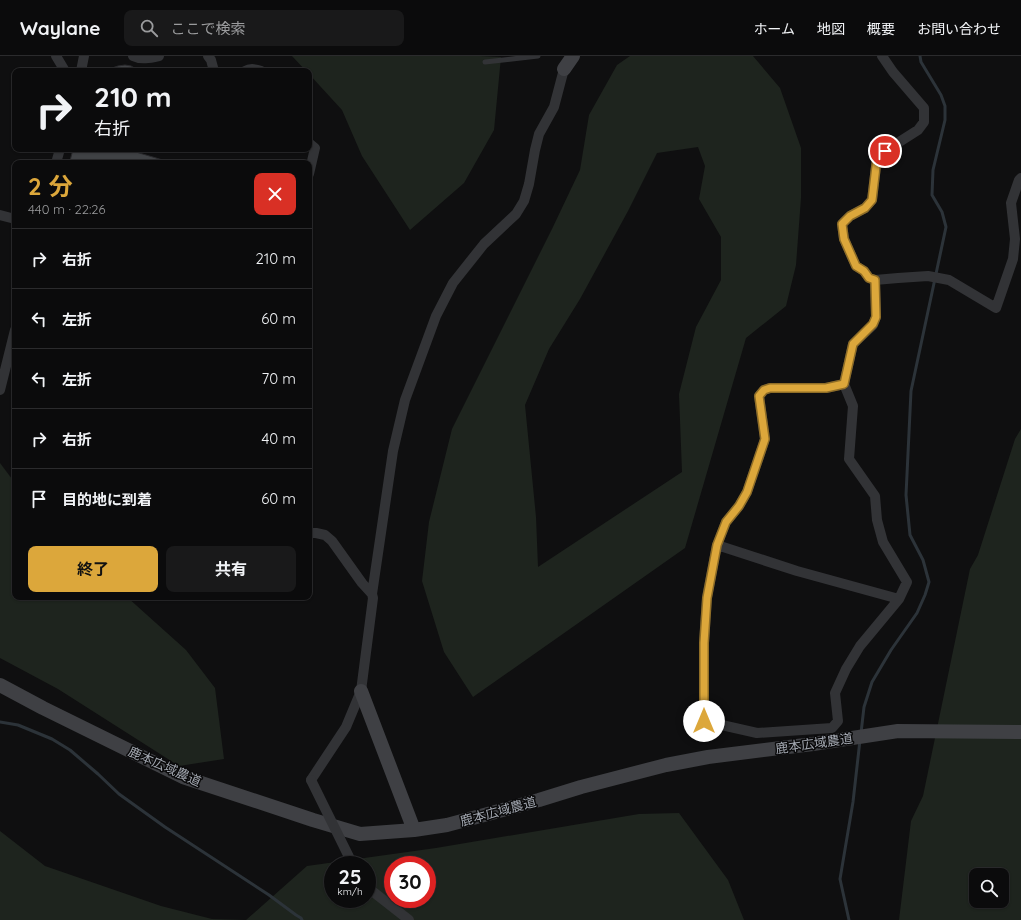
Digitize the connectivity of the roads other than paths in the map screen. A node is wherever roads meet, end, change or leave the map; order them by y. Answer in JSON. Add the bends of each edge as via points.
{"nodes":[{"id":1,"x":56,"y":56,"type":"edge"},
{"id":2,"x":84,"y":56,"type":"edge"},
{"id":3,"x":133,"y":56,"type":"edge"},
{"id":4,"x":159,"y":56,"type":"edge"},
{"id":5,"x":208,"y":56,"type":"edge"},
{"id":6,"x":538,"y":56,"type":"edge"},
{"id":7,"x":573,"y":56,"type":"edge"},
{"id":8,"x":882,"y":56,"type":"edge"},
{"id":9,"x":485,"y":62,"type":"dead end"},
{"id":10,"x":63,"y":68,"type":"edge"},
{"id":11,"x":81,"y":68,"type":"edge"},
{"id":12,"x":213,"y":68,"type":"edge"},
{"id":13,"x":564,"y":69,"type":"joint"},
{"id":14,"x":312,"y":146,"type":"edge"},
{"id":15,"x":312,"y":161,"type":"edge"},
{"id":16,"x":1021,"y":178,"type":"edge"},
{"id":17,"x":0,"y":215,"type":"edge"},
{"id":18,"x":12,"y":218,"type":"edge"},
{"id":19,"x":875,"y":280,"type":"junction"},
{"id":20,"x":12,"y":342,"type":"edge"},
{"id":21,"x":844,"y":384,"type":"junction"},
{"id":22,"x":0,"y":390,"type":"edge"},
{"id":23,"x":312,"y":533,"type":"edge"},
{"id":24,"x":717,"y":545,"type":"junction"},
{"id":25,"x":372,"y":594,"type":"junction"},
{"id":26,"x":899,"y":599,"type":"junction"},
{"id":27,"x":0,"y":685,"type":"edge"},
{"id":28,"x":361,"y":691,"type":"junction"},
{"id":29,"x":1021,"y":732,"type":"edge"},
{"id":30,"x":414,"y":830,"type":"junction"},
{"id":31,"x":349,"y":856,"type":"edge"},
{"id":32,"x":376,"y":894,"type":"edge"},
{"id":33,"x":410,"y":920,"type":"edge"}],
"edges":[{"from":1,"to":10,"type":"street"},
{"from":2,"to":11,"type":"street"},
{"from":3,"to":4,"type":"street"},
{"from":5,"to":12,"type":"street"},
{"from":6,"to":9,"type":"lane"},
{"from":7,"to":13,"type":"street"},
{"from":8,"to":19,"type":"street","via":[[924,108],[924,122],[918,130],[877,158],[872,200],[842,224],[844,239],[856,266]]},
{"from":13,"to":25,"type":"street","via":[[554,107],[539,134],[524,201],[516,214],[484,244],[453,283],[436,316],[405,400],[393,451]]},
{"from":14,"to":15,"type":"street","via":[[315,148]]},
{"from":16,"to":19,"type":"street","via":[[1011,203],[1015,239],[1013,259],[996,308],[949,280],[928,276]]},
{"from":17,"to":18,"type":"street"},
{"from":19,"to":21,"type":"street","via":[[876,317],[873,324],[853,344]]},
{"from":20,"to":22,"type":"street"},
{"from":21,"to":24,"type":"street","via":[[826,388],[770,388],[759,396],[765,439],[747,492],[726,522]]},
{"from":21,"to":26,"type":"street","via":[[853,406],[849,458],[875,496],[877,520],[883,542],[907,582]]},
{"from":23,"to":25,"type":"street","via":[[325,535],[332,541]]},
{"from":24,"to":26,"type":"street","via":[[797,571]]},
{"from":24,"to":26,"type":"street","via":[[707,598],[704,721],[757,733],[832,728],[838,721],[835,692],[846,669],[860,646]]},
{"from":25,"to":28,"type":"street"},
{"from":27,"to":30,"type":"street","name":"鹿本広域農道","via":[[183,777],[360,834]]},
{"from":28,"to":30,"type":"street"},
{"from":28,"to":31,"type":"street","bridge":true,"via":[[346,727],[311,780]]},
{"from":29,"to":30,"type":"street","name":"鹿本広域農道","via":[[898,731],[708,757],[581,787],[447,825]]},
{"from":32,"to":33,"type":"street"}]}
